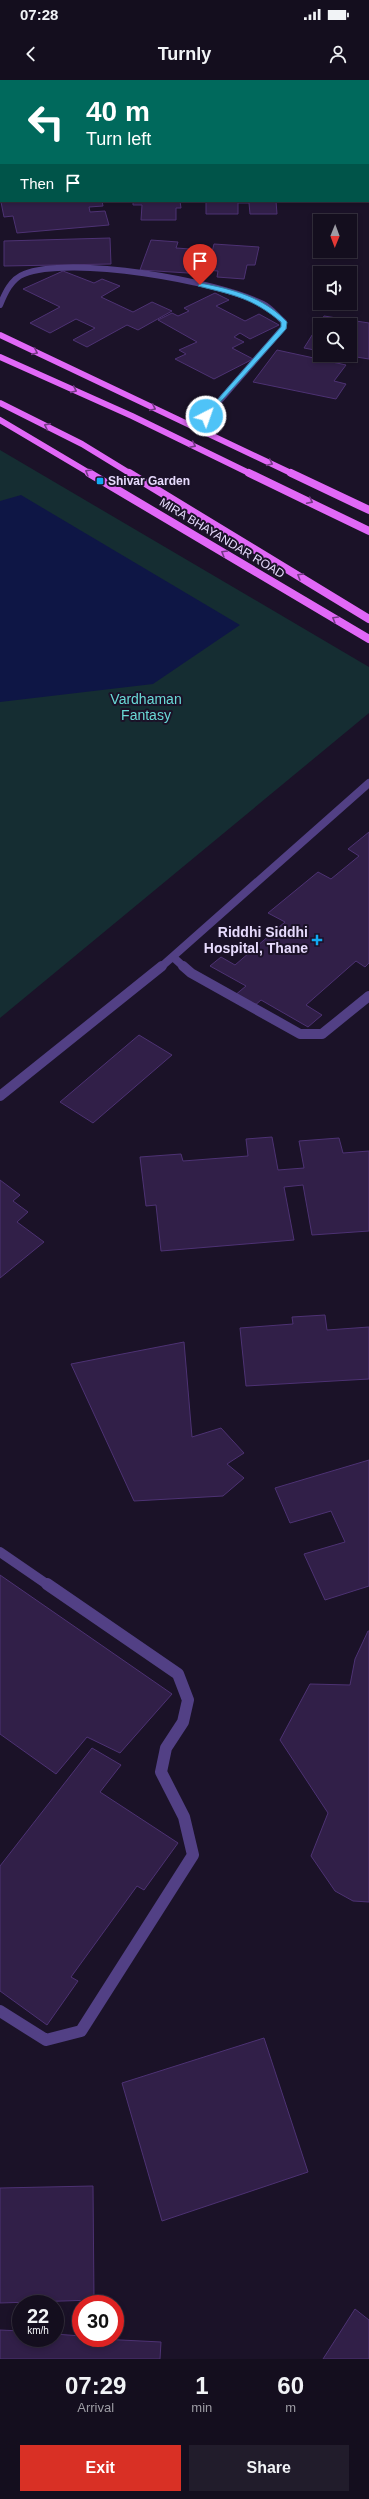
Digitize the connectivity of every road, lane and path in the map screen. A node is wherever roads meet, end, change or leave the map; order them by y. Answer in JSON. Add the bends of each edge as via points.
{"nodes":[{"id":1,"x":0,"y":305,"type":"edge"},
{"id":2,"x":0,"y":335,"type":"edge"},
{"id":3,"x":0,"y":357,"type":"edge"},
{"id":4,"x":0,"y":403,"type":"edge"},
{"id":5,"x":0,"y":420,"type":"edge"},
{"id":6,"x":196,"y":428,"type":"junction"},
{"id":7,"x":369,"y":510,"type":"edge"},
{"id":8,"x":369,"y":531,"type":"edge"},
{"id":9,"x":369,"y":618,"type":"edge"},
{"id":10,"x":369,"y":639,"type":"edge"},
{"id":11,"x":369,"y":783,"type":"edge"},
{"id":12,"x":173,"y":957,"type":"junction"},
{"id":13,"x":369,"y":996,"type":"edge"},
{"id":14,"x":0,"y":1096,"type":"edge"},
{"id":15,"x":0,"y":1552,"type":"edge"},
{"id":16,"x":0,"y":2011,"type":"edge"}],
"edges":[{"from":1,"to":6,"type":"street","via":[[6,290],[24,274],[75,268],[151,276],[228,290],[264,305],[284,322],[284,328]]},
{"from":2,"to":6,"type":"main road","one_way":true},
{"from":3,"to":8,"type":"main road","one_way":true,"via":[[132,416]]},
{"from":9,"to":4,"type":"main road","one_way":true,"via":[[82,444]]},
{"from":10,"to":5,"type":"main road","name":"MIRA BHAYANDAR ROAD","one_way":true},
{"from":6,"to":7,"type":"main road","one_way":true},
{"from":11,"to":12,"type":"street"},
{"from":12,"to":13,"type":"street","via":[[191,974],[300,1034],[322,1034]]},
{"from":12,"to":14,"type":"street"},
{"from":15,"to":16,"type":"street","via":[[178,1674],[188,1700],[184,1722],[166,1748],[161,1772],[184,1817],[193,1855],[81,2031],[46,2040]]}]}
